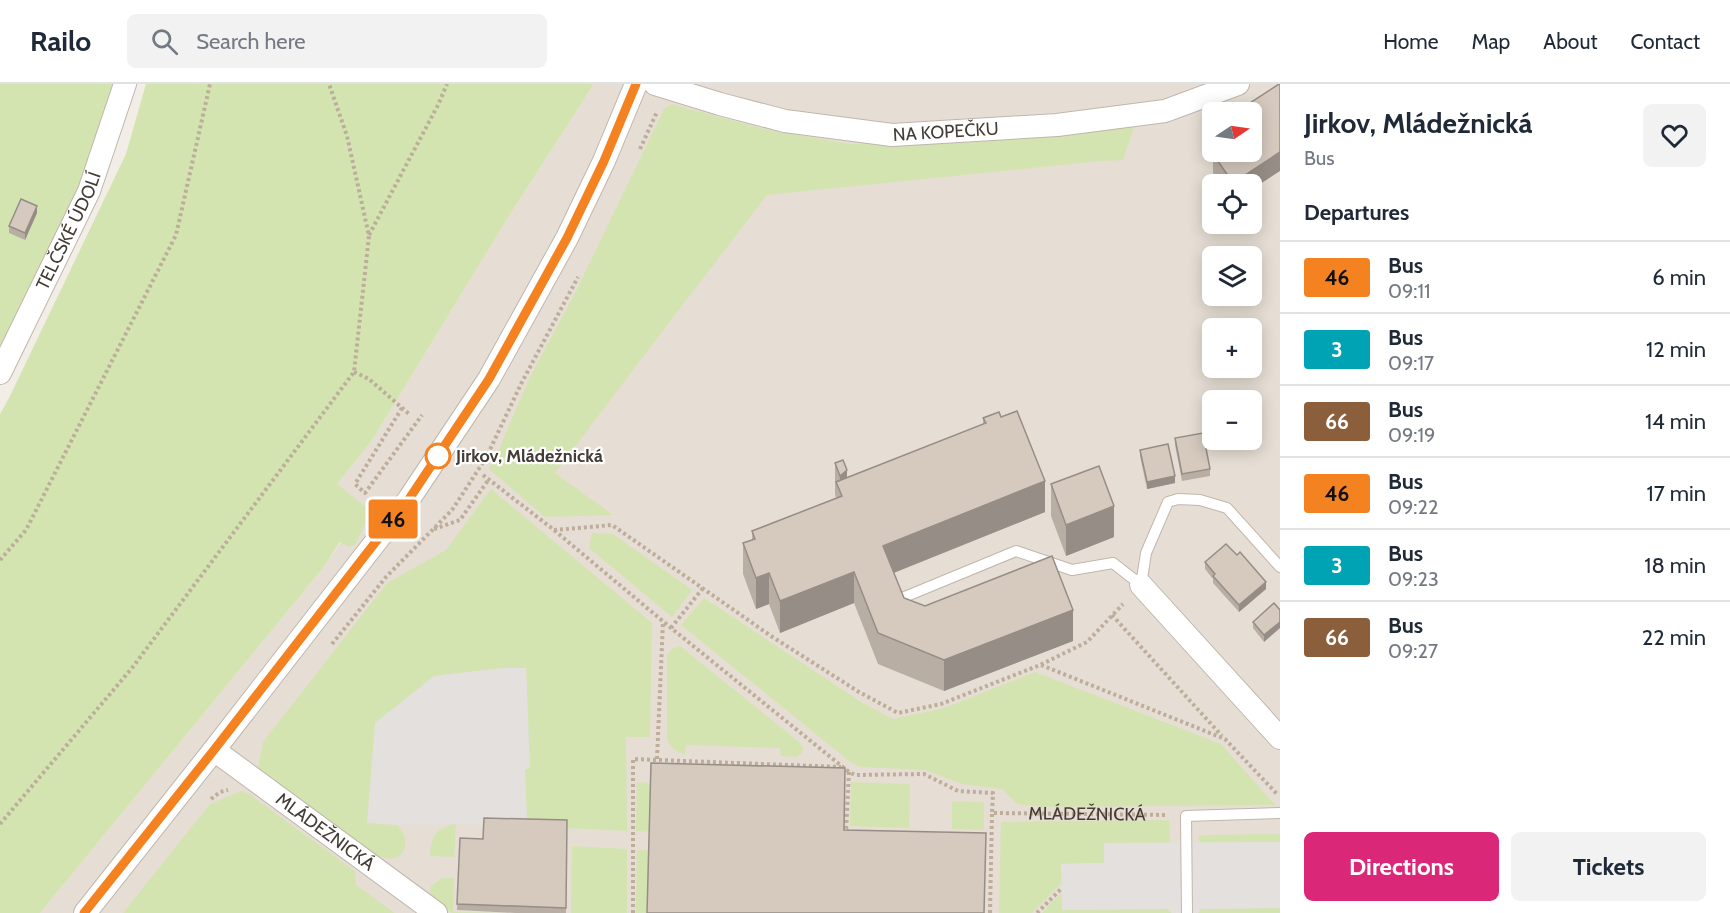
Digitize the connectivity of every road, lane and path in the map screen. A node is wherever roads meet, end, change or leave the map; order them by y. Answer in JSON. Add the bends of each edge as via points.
{"nodes":[{"id":1,"x":125,"y":84,"type":"edge"},
{"id":2,"x":210,"y":84,"type":"edge"},
{"id":3,"x":329,"y":84,"type":"edge"},
{"id":4,"x":447,"y":84,"type":"edge"},
{"id":5,"x":636,"y":84,"type":"edge"},
{"id":6,"x":656,"y":84,"type":"edge"},
{"id":7,"x":1238,"y":84,"type":"edge"},
{"id":8,"x":369,"y":236,"type":"junction"},
{"id":9,"x":354,"y":372,"type":"junction"},
{"id":10,"x":0,"y":373,"type":"edge"},
{"id":11,"x":402,"y":408,"type":"junction"},
{"id":12,"x":410,"y":414,"type":"dead end"},
{"id":13,"x":422,"y":415,"type":"dead end"},
{"id":14,"x":483,"y":475,"type":"dead end"},
{"id":15,"x":489,"y":479,"type":"junction"},
{"id":16,"x":432,"y":530,"type":"dead end"},
{"id":17,"x":554,"y":530,"type":"junction"},
{"id":18,"x":0,"y":560,"type":"edge"},
{"id":19,"x":1280,"y":567,"type":"edge"},
{"id":20,"x":1141,"y":585,"type":"junction"},
{"id":21,"x":703,"y":588,"type":"junction"},
{"id":22,"x":902,"y":598,"type":"edge"},
{"id":23,"x":1112,"y":615,"type":"junction"},
{"id":24,"x":663,"y":621,"type":"junction"},
{"id":25,"x":671,"y":628,"type":"junction"},
{"id":26,"x":1040,"y":665,"type":"junction"},
{"id":27,"x":1280,"y":738,"type":"edge"},
{"id":28,"x":1225,"y":739,"type":"junction"},
{"id":29,"x":214,"y":750,"type":"junction"},
{"id":30,"x":657,"y":759,"type":"junction"},
{"id":31,"x":842,"y":766,"type":"junction"},
{"id":32,"x":849,"y":772,"type":"junction"},
{"id":33,"x":1280,"y":797,"type":"edge"},
{"id":34,"x":992,"y":813,"type":"junction"},
{"id":35,"x":1280,"y":813,"type":"edge"},
{"id":36,"x":1186,"y":816,"type":"junction"},
{"id":37,"x":0,"y":824,"type":"edge"},
{"id":38,"x":858,"y":832,"type":"edge"},
{"id":39,"x":1062,"y":888,"type":"dead end"},
{"id":40,"x":84,"y":913,"type":"edge"},
{"id":41,"x":436,"y":913,"type":"edge"},
{"id":42,"x":633,"y":913,"type":"edge"},
{"id":43,"x":990,"y":913,"type":"edge"},
{"id":44,"x":1037,"y":913,"type":"edge"},
{"id":45,"x":1187,"y":913,"type":"edge"}],
"edges":[{"from":1,"to":10,"type":"street","name":"TELČSKÉ ÚDOLÍ","via":[[89,191]]},
{"from":2,"to":18,"type":"path","via":[[176,235],[26,530]]},
{"from":3,"to":8,"type":"path","via":[[347,136]]},
{"from":4,"to":8,"type":"path"},
{"from":5,"to":29,"type":"street","via":[[567,238],[489,379],[409,499]]},
{"from":6,"to":7,"type":"street","name":"NA KOPEČKU","via":[[785,121],[892,135],[1057,124],[1165,111]]},
{"from":8,"to":9,"type":"path"},
{"from":9,"to":11,"type":"path","via":[[369,379]]},
{"from":9,"to":37,"type":"path","via":[[132,668]]},
{"from":11,"to":12,"type":"path"},
{"from":11,"to":13,"type":"path","via":[[355,484],[365,493]]},
{"from":14,"to":15,"type":"path"},
{"from":15,"to":16,"type":"path","via":[[460,519]]},
{"from":15,"to":17,"type":"path"},
{"from":17,"to":21,"type":"path","via":[[612,525]]},
{"from":17,"to":24,"type":"path"},
{"from":19,"to":20,"type":"lane","via":[[1227,508],[1178,499],[1168,502],[1146,553]]},
{"from":20,"to":22,"type":"lane","via":[[1113,564],[1072,570],[1016,551]]},
{"from":20,"to":23,"type":"path"},
{"from":20,"to":27,"type":"street"},
{"from":21,"to":25,"type":"path"},
{"from":21,"to":26,"type":"path","via":[[771,636],[898,713],[941,704]]},
{"from":23,"to":26,"type":"path","via":[[1087,642]]},
{"from":23,"to":28,"type":"path"},
{"from":24,"to":25,"type":"path"},
{"from":24,"to":30,"type":"path"},
{"from":25,"to":31,"type":"path"},
{"from":26,"to":28,"type":"path"},
{"from":28,"to":33,"type":"path"},
{"from":29,"to":40,"type":"street"},
{"from":29,"to":41,"type":"street","name":"MLÁDEŽNICKÁ"},
{"from":30,"to":31,"type":"path"},
{"from":30,"to":42,"type":"path","via":[[633,759]]},
{"from":31,"to":32,"type":"path"},
{"from":32,"to":34,"type":"path","via":[[924,774],[958,791],[993,794]]},
{"from":32,"to":38,"type":"path","via":[[846,831]]},
{"from":34,"to":36,"type":"path","name":"MLÁDEŽNICKÁ"},
{"from":34,"to":43,"type":"path"},
{"from":35,"to":36,"type":"lane"},
{"from":36,"to":45,"type":"lane"},
{"from":39,"to":44,"type":"path"}]}
